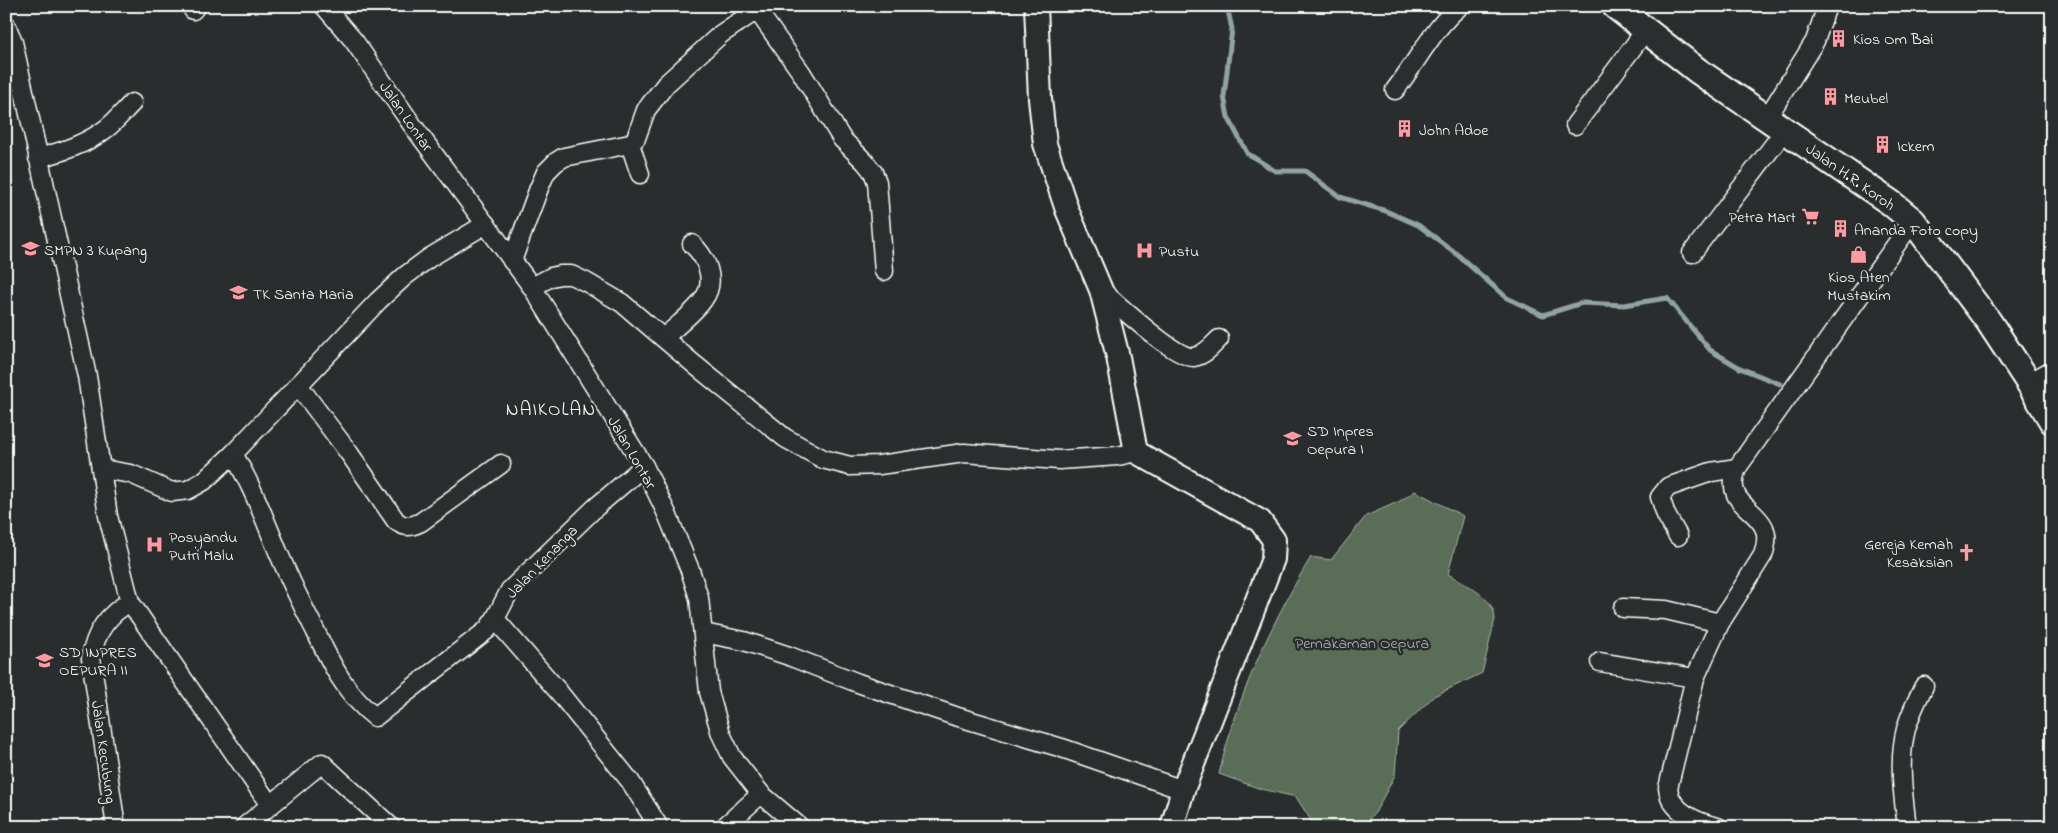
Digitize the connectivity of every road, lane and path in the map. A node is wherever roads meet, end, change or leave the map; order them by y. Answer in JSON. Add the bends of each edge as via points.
{"nodes":[{"id":1,"x":324,"y":6,"type":"edge"},
{"id":2,"x":1036,"y":6,"type":"edge"},
{"id":3,"x":1460,"y":6,"type":"edge"},
{"id":4,"x":1615,"y":6,"type":"edge"},
{"id":5,"x":1827,"y":6,"type":"edge"},
{"id":6,"x":756,"y":8,"type":"edge"},
{"id":7,"x":6,"y":25,"type":"edge"},
{"id":8,"x":1646,"y":31,"type":"junction"},
{"id":9,"x":11,"y":62,"type":"edge"},
{"id":10,"x":1396,"y":90,"type":"dead end"},
{"id":11,"x":132,"y":103,"type":"dead end"},
{"id":12,"x":1776,"y":124,"type":"junction"},
{"id":13,"x":1575,"y":125,"type":"dead end"},
{"id":14,"x":630,"y":144,"type":"junction"},
{"id":15,"x":38,"y":158,"type":"junction"},
{"id":16,"x":640,"y":174,"type":"dead end"},
{"id":17,"x":1913,"y":221,"type":"junction"},
{"id":18,"x":486,"y":224,"type":"junction"},
{"id":19,"x":692,"y":244,"type":"dead end"},
{"id":20,"x":1692,"y":253,"type":"dead end"},
{"id":21,"x":512,"y":261,"type":"junction"},
{"id":22,"x":884,"y":272,"type":"dead end"},
{"id":23,"x":532,"y":288,"type":"junction"},
{"id":24,"x":1101,"y":290,"type":"junction"},
{"id":25,"x":664,"y":338,"type":"junction"},
{"id":26,"x":1220,"y":339,"type":"dead end"},
{"id":27,"x":2052,"y":370,"type":"edge"},
{"id":28,"x":2030,"y":383,"type":"junction"},
{"id":29,"x":298,"y":386,"type":"junction"},
{"id":30,"x":2052,"y":421,"type":"edge"},
{"id":31,"x":1136,"y":452,"type":"junction"},
{"id":32,"x":233,"y":454,"type":"junction"},
{"id":33,"x":501,"y":464,"type":"dead end"},
{"id":34,"x":644,"y":466,"type":"junction"},
{"id":35,"x":1737,"y":468,"type":"junction"},
{"id":36,"x":102,"y":469,"type":"junction"},
{"id":37,"x":1678,"y":536,"type":"dead end"},
{"id":38,"x":130,"y":602,"type":"junction"},
{"id":39,"x":1623,"y":608,"type":"dead end"},
{"id":40,"x":495,"y":619,"type":"junction"},
{"id":41,"x":1720,"y":623,"type":"junction"},
{"id":42,"x":703,"y":633,"type":"junction"},
{"id":43,"x":1600,"y":662,"type":"dead end"},
{"id":44,"x":1694,"y":678,"type":"junction"},
{"id":45,"x":1924,"y":686,"type":"dead end"},
{"id":46,"x":1183,"y":790,"type":"junction"},
{"id":47,"x":761,"y":794,"type":"junction"},
{"id":48,"x":270,"y":806,"type":"junction"},
{"id":49,"x":1689,"y":822,"type":"edge"},
{"id":50,"x":116,"y":827,"type":"edge"},
{"id":51,"x":244,"y":827,"type":"edge"},
{"id":52,"x":390,"y":827,"type":"edge"},
{"id":53,"x":659,"y":827,"type":"edge"},
{"id":54,"x":724,"y":827,"type":"edge"},
{"id":55,"x":800,"y":827,"type":"edge"},
{"id":56,"x":1172,"y":827,"type":"edge"},
{"id":57,"x":1718,"y":827,"type":"edge"},
{"id":58,"x":1907,"y":827,"type":"edge"}],
"edges":[{"from":1,"to":18,"type":"street","name":"Jalan Lontar","via":[[354,41]]},
{"from":2,"to":24,"type":"street","via":[[1040,99],[1046,144],[1067,210]]},
{"from":3,"to":10,"type":"street","via":[[1430,40]]},
{"from":4,"to":8,"type":"main road","name":"Jalan H.R. Koroh"},
{"from":5,"to":12,"type":"street"},
{"from":6,"to":14,"type":"street","via":[[721,34],[666,84],[646,110],[636,138]]},
{"from":6,"to":22,"type":"street","via":[[801,72],[842,140],[873,172],[877,182]]},
{"from":7,"to":9,"type":"street","via":[[13,42]]},
{"from":8,"to":12,"type":"main road","name":"Jalan H.R. Koroh"},
{"from":8,"to":13,"type":"street"},
{"from":9,"to":15,"type":"street"},
{"from":11,"to":15,"type":"street","via":[[106,128],[83,142],[68,150]]},
{"from":12,"to":17,"type":"main road","name":"Jalan H.R. Koroh"},
{"from":12,"to":20,"type":"street"},
{"from":14,"to":16,"type":"street"},
{"from":14,"to":21,"type":"street","via":[[564,157],[556,162],[546,172]]},
{"from":15,"to":36,"type":"street","via":[[87,376]]},
{"from":17,"to":28,"type":"main road","name":"Jalan H.R. Koroh"},
{"from":17,"to":35,"type":"street"},
{"from":18,"to":21,"type":"street","name":"Jalan Lontar"},
{"from":18,"to":29,"type":"street","via":[[405,276]]},
{"from":19,"to":25,"type":"street","via":[[702,253],[709,268],[708,289],[704,300]]},
{"from":21,"to":23,"type":"street","name":"Jalan Lontar"},
{"from":23,"to":25,"type":"street","via":[[552,277],[571,275],[622,303]]},
{"from":23,"to":34,"type":"street","name":"Jalan Lontar"},
{"from":24,"to":26,"type":"street","via":[[1162,342],[1180,353],[1199,356]]},
{"from":24,"to":31,"type":"street"},
{"from":25,"to":31,"type":"street","via":[[785,438],[824,460],[850,466],[964,453],[1059,460]]},
{"from":27,"to":28,"type":"street"},
{"from":28,"to":30,"type":"main road","name":"Jalan H.R. Koroh"},
{"from":29,"to":32,"type":"street"},
{"from":29,"to":33,"type":"street","via":[[402,526],[412,527],[421,522]]},
{"from":31,"to":46,"type":"street","via":[[1260,521],[1274,540],[1273,559]]},
{"from":32,"to":36,"type":"street","via":[[204,482],[188,490],[172,492],[131,474]]},
{"from":32,"to":40,"type":"street","name":"Jalan Kenanga","via":[[255,492],[279,555],[324,649],[347,690],[375,717],[487,630]]},
{"from":34,"to":40,"type":"street","name":"Jalan Kenanga","via":[[596,507],[510,590]]},
{"from":34,"to":42,"type":"street","name":"Jalan Lontar","via":[[690,570],[699,598]]},
{"from":35,"to":37,"type":"street","via":[[1711,472],[1668,487],[1660,497]]},
{"from":35,"to":41,"type":"street","via":[[1733,486],[1735,494],[1763,524],[1768,538],[1763,555]]},
{"from":36,"to":38,"type":"street","via":[[108,516]]},
{"from":38,"to":48,"type":"street"},
{"from":38,"to":50,"type":"street","name":"Jalan Kecubung","via":[[107,619],[96,639],[91,658]]},
{"from":39,"to":41,"type":"street","via":[[1666,610]]},
{"from":40,"to":53,"type":"street","via":[[624,774]]},
{"from":41,"to":44,"type":"street"},
{"from":42,"to":46,"type":"street","via":[[744,641],[955,716],[1062,748]]},
{"from":42,"to":47,"type":"street","name":"Jalan Lontar","via":[[709,692],[721,734],[732,757]]},
{"from":43,"to":44,"type":"street"},
{"from":44,"to":49,"type":"street","via":[[1668,788],[1672,803]]},
{"from":45,"to":58,"type":"street","via":[[1905,731],[1902,783]]},
{"from":46,"to":56,"type":"street"},
{"from":47,"to":54,"type":"street"},
{"from":47,"to":55,"type":"street","name":"Jalan Lontar"},
{"from":48,"to":51,"type":"street"},
{"from":48,"to":52,"type":"street","via":[[322,763]]},
{"from":49,"to":57,"type":"street"}]}
